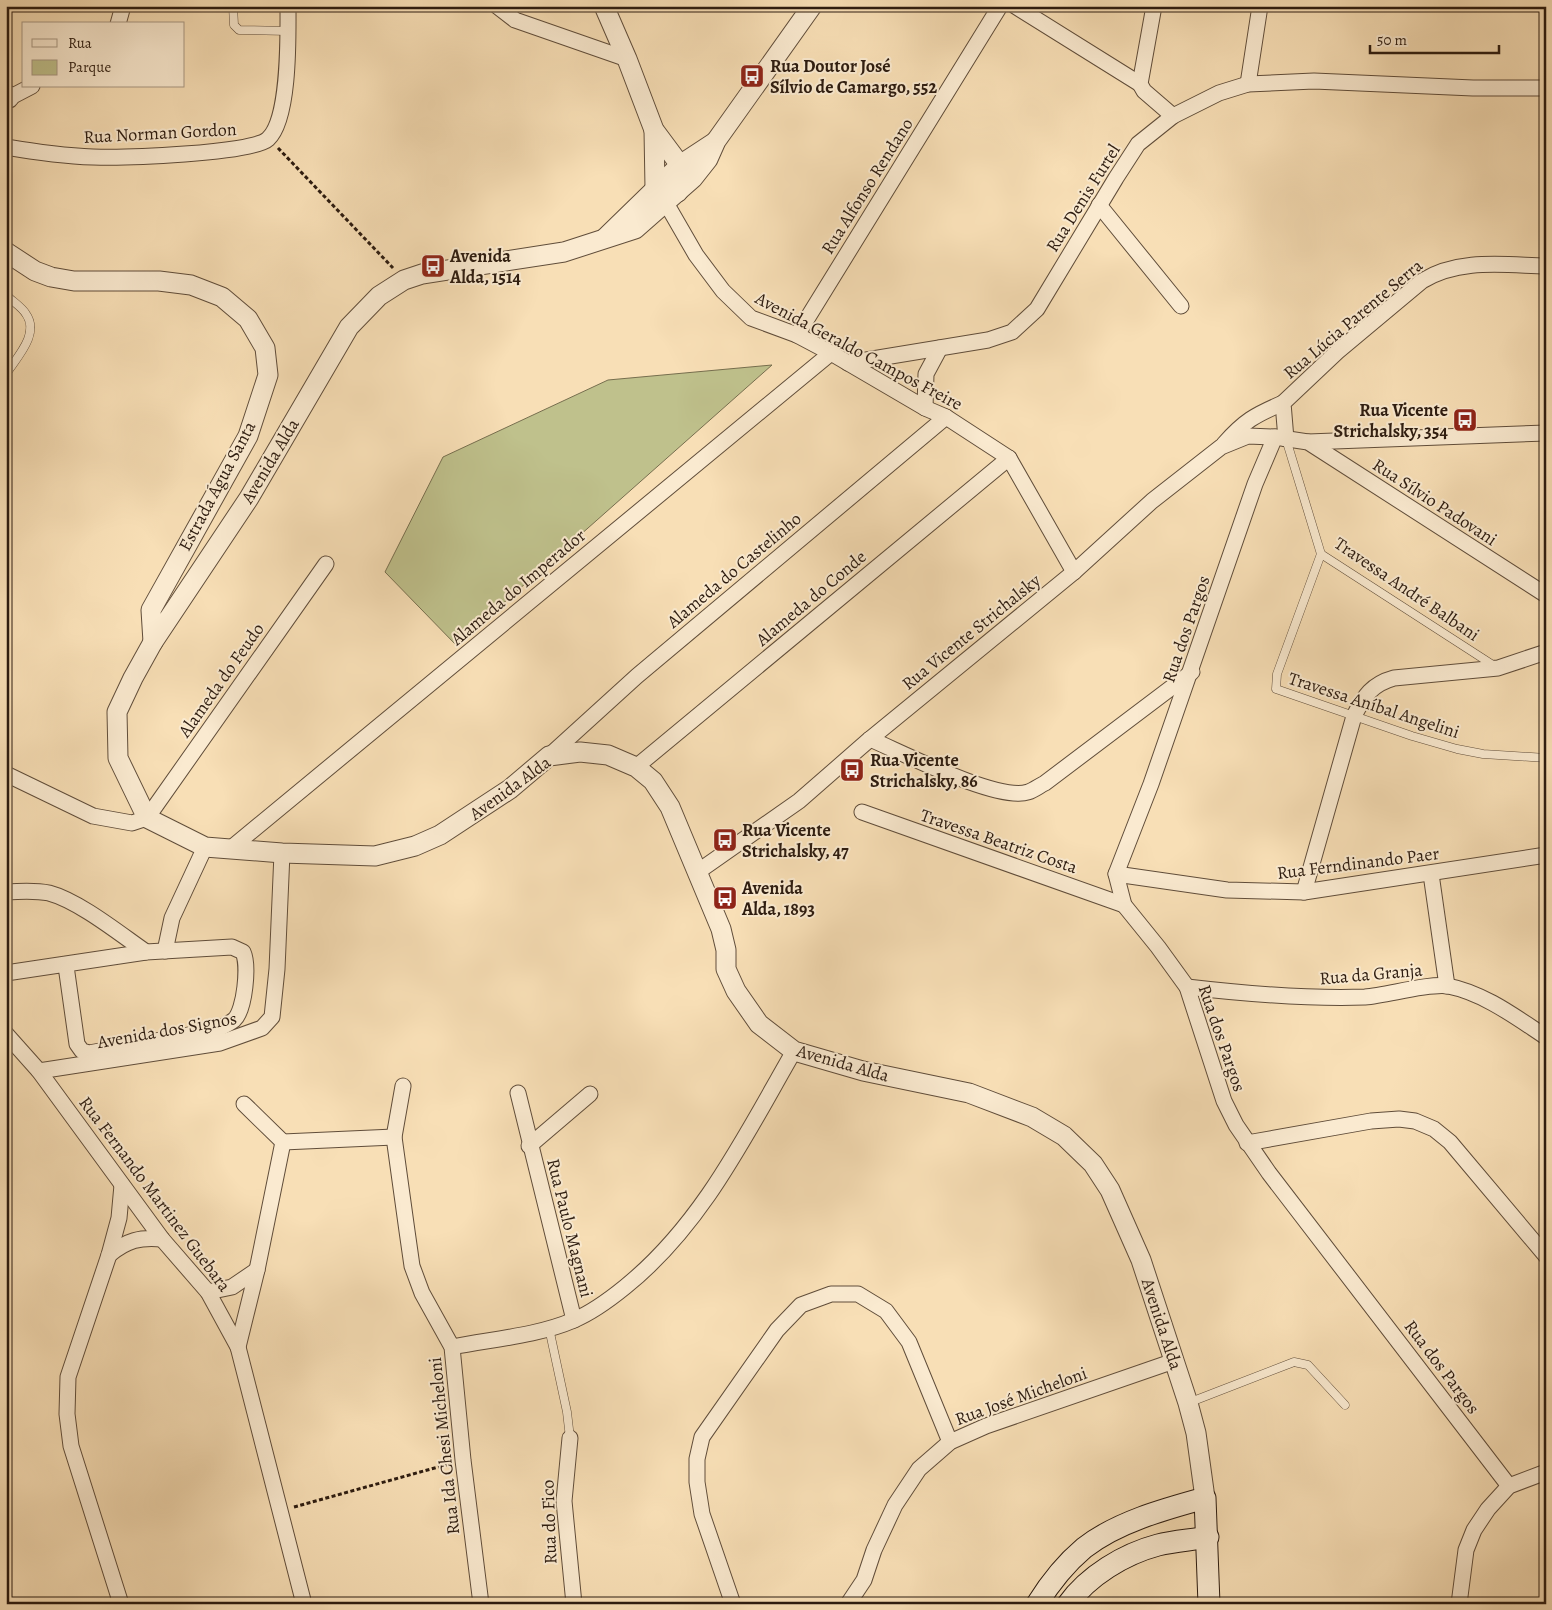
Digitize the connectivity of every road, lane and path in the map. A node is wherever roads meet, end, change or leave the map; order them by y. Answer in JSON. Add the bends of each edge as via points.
{"nodes":[{"id":1,"x":123,"y":6,"type":"edge"},
{"id":2,"x":233,"y":6,"type":"edge"},
{"id":3,"x":288,"y":6,"type":"edge"},
{"id":4,"x":497,"y":6,"type":"edge"},
{"id":5,"x":604,"y":6,"type":"edge"},
{"id":6,"x":812,"y":6,"type":"edge"},
{"id":7,"x":1000,"y":6,"type":"edge"},
{"id":8,"x":1015,"y":6,"type":"edge"},
{"id":9,"x":1154,"y":6,"type":"edge"},
{"id":10,"x":1260,"y":6,"type":"edge"},
{"id":11,"x":119,"y":22,"type":"edge"},
{"id":12,"x":288,"y":31,"type":"junction"},
{"id":13,"x":627,"y":60,"type":"junction"},
{"id":14,"x":1140,"y":84,"type":"junction"},
{"id":15,"x":1248,"y":84,"type":"junction"},
{"id":16,"x":27,"y":88,"type":"edge"},
{"id":17,"x":1546,"y":88,"type":"edge"},
{"id":18,"x":7,"y":97,"type":"edge"},
{"id":19,"x":1173,"y":116,"type":"junction"},
{"id":20,"x":654,"y":130,"type":"junction"},
{"id":21,"x":269,"y":139,"type":"junction"},
{"id":22,"x":716,"y":141,"type":"junction"},
{"id":23,"x":6,"y":147,"type":"edge"},
{"id":24,"x":680,"y":165,"type":"junction"},
{"id":25,"x":655,"y":188,"type":"junction"},
{"id":26,"x":672,"y":198,"type":"junction"},
{"id":27,"x":1099,"y":205,"type":"junction"},
{"id":28,"x":606,"y":237,"type":"junction"},
{"id":29,"x":6,"y":252,"type":"edge"},
{"id":30,"x":1546,"y":266,"type":"edge"},
{"id":31,"x":404,"y":280,"type":"junction"},
{"id":32,"x":6,"y":294,"type":"edge"},
{"id":33,"x":1181,"y":306,"type":"dead end"},
{"id":34,"x":798,"y":335,"type":"junction"},
{"id":35,"x":940,"y":348,"type":"junction"},
{"id":36,"x":831,"y":353,"type":"junction"},
{"id":37,"x":848,"y":363,"type":"junction"},
{"id":38,"x":6,"y":374,"type":"edge"},
{"id":39,"x":1283,"y":403,"type":"junction"},
{"id":40,"x":926,"y":408,"type":"junction"},
{"id":41,"x":946,"y":417,"type":"junction"},
{"id":42,"x":1546,"y":433,"type":"edge"},
{"id":43,"x":1280,"y":438,"type":"junction"},
{"id":44,"x":1308,"y":442,"type":"junction"},
{"id":45,"x":1221,"y":447,"type":"junction"},
{"id":46,"x":1010,"y":458,"type":"junction"},
{"id":47,"x":1322,"y":554,"type":"junction"},
{"id":48,"x":326,"y":564,"type":"dead end"},
{"id":49,"x":1074,"y":572,"type":"junction"},
{"id":50,"x":1546,"y":595,"type":"edge"},
{"id":51,"x":153,"y":642,"type":"junction"},
{"id":52,"x":1546,"y":652,"type":"edge"},
{"id":53,"x":1498,"y":668,"type":"junction"},
{"id":54,"x":1192,"y":672,"type":"junction"},
{"id":55,"x":1354,"y":716,"type":"junction"},
{"id":56,"x":870,"y":739,"type":"junction"},
{"id":57,"x":549,"y":756,"type":"junction"},
{"id":58,"x":1546,"y":758,"type":"edge"},
{"id":59,"x":636,"y":767,"type":"junction"},
{"id":60,"x":6,"y":774,"type":"edge"},
{"id":61,"x":862,"y":812,"type":"dead end"},
{"id":62,"x":147,"y":818,"type":"junction"},
{"id":63,"x":205,"y":847,"type":"junction"},
{"id":64,"x":230,"y":849,"type":"junction"},
{"id":65,"x":282,"y":853,"type":"junction"},
{"id":66,"x":1546,"y":855,"type":"edge"},
{"id":67,"x":696,"y":873,"type":"junction"},
{"id":68,"x":1116,"y":874,"type":"junction"},
{"id":69,"x":1431,"y":874,"type":"junction"},
{"id":70,"x":6,"y":892,"type":"edge"},
{"id":71,"x":1304,"y":892,"type":"junction"},
{"id":72,"x":1124,"y":905,"type":"junction"},
{"id":73,"x":165,"y":951,"type":"junction"},
{"id":74,"x":146,"y":952,"type":"junction"},
{"id":75,"x":66,"y":966,"type":"junction"},
{"id":76,"x":6,"y":973,"type":"edge"},
{"id":77,"x":1447,"y":986,"type":"junction"},
{"id":78,"x":1187,"y":987,"type":"junction"},
{"id":79,"x":6,"y":1034,"type":"edge"},
{"id":80,"x":1546,"y":1037,"type":"edge"},
{"id":81,"x":794,"y":1051,"type":"junction"},
{"id":82,"x":39,"y":1071,"type":"junction"},
{"id":83,"x":403,"y":1086,"type":"dead end"},
{"id":84,"x":518,"y":1093,"type":"dead end"},
{"id":85,"x":590,"y":1094,"type":"dead end"},
{"id":86,"x":244,"y":1104,"type":"dead end"},
{"id":87,"x":394,"y":1137,"type":"junction"},
{"id":88,"x":283,"y":1142,"type":"junction"},
{"id":89,"x":1248,"y":1143,"type":"junction"},
{"id":90,"x":529,"y":1146,"type":"junction"},
{"id":91,"x":122,"y":1184,"type":"junction"},
{"id":92,"x":162,"y":1239,"type":"junction"},
{"id":93,"x":109,"y":1255,"type":"junction"},
{"id":94,"x":1546,"y":1256,"type":"edge"},
{"id":95,"x":257,"y":1270,"type":"junction"},
{"id":96,"x":208,"y":1292,"type":"junction"},
{"id":97,"x":574,"y":1320,"type":"junction"},
{"id":98,"x":549,"y":1328,"type":"junction"},
{"id":99,"x":238,"y":1347,"type":"junction"},
{"id":100,"x":452,"y":1347,"type":"junction"},
{"id":101,"x":1174,"y":1361,"type":"junction"},
{"id":102,"x":1188,"y":1403,"type":"junction"},
{"id":103,"x":1345,"y":1405,"type":"dead end"},
{"id":104,"x":570,"y":1438,"type":"joint"},
{"id":105,"x":950,"y":1442,"type":"junction"},
{"id":106,"x":463,"y":1460,"type":"junction"},
{"id":107,"x":1546,"y":1472,"type":"edge"},
{"id":108,"x":1509,"y":1486,"type":"junction"},
{"id":109,"x":1205,"y":1498,"type":"junction"},
{"id":110,"x":278,"y":1511,"type":"junction"},
{"id":111,"x":1208,"y":1537,"type":"junction"},
{"id":112,"x":121,"y":1604,"type":"edge"},
{"id":113,"x":304,"y":1604,"type":"edge"},
{"id":114,"x":481,"y":1604,"type":"edge"},
{"id":115,"x":574,"y":1604,"type":"edge"},
{"id":116,"x":732,"y":1604,"type":"edge"},
{"id":117,"x":848,"y":1604,"type":"edge"},
{"id":118,"x":1037,"y":1604,"type":"edge"},
{"id":119,"x":1068,"y":1604,"type":"edge"},
{"id":120,"x":1209,"y":1604,"type":"edge"},
{"id":121,"x":1459,"y":1604,"type":"edge"}],
"edges":[{"from":1,"to":11,"type":"street"},
{"from":2,"to":12,"type":"lane","via":[[234,24],[239,30]]},
{"from":3,"to":12,"type":"street"},
{"from":4,"to":13,"type":"street","via":[[515,20]]},
{"from":5,"to":13,"type":"street"},
{"from":6,"to":22,"type":"street"},
{"from":7,"to":34,"type":"street","name":"Rua Alfonso Rendano"},
{"from":8,"to":14,"type":"street"},
{"from":9,"to":14,"type":"street"},
{"from":10,"to":15,"type":"street"},
{"from":12,"to":21,"type":"street","via":[[282,114]]},
{"from":13,"to":20,"type":"street"},
{"from":14,"to":19,"type":"street"},
{"from":15,"to":17,"type":"street","name":"Rua Denis Furtel","via":[[1314,81]]},
{"from":15,"to":19,"type":"street","name":"Rua Denis Furtel","via":[[1219,93]]},
{"from":16,"to":18,"type":"street"},
{"from":19,"to":27,"type":"street","name":"Rua Denis Furtel","via":[[1138,144]]},
{"from":20,"to":24,"type":"street"},
{"from":20,"to":25,"type":"street"},
{"from":21,"to":23,"type":"street","name":"Rua Norman Gordon","via":[[255,146],[229,151],[93,157]]},
{"from":21,"to":31,"type":"path"},
{"from":22,"to":24,"type":"street","name":"Avenida Alda"},
{"from":22,"to":26,"type":"street","name":"Avenida Alda","via":[[708,159]]},
{"from":24,"to":25,"type":"street","name":"Avenida Alda"},
{"from":24,"to":26,"type":"street"},
{"from":25,"to":28,"type":"street","name":"Avenida Alda"},
{"from":26,"to":28,"type":"street","name":"Avenida Alda","via":[[635,229]]},
{"from":26,"to":34,"type":"street","name":"Avenida Geraldo Campos Freire","via":[[696,256],[723,291],[751,318]]},
{"from":27,"to":33,"type":"street"},
{"from":27,"to":35,"type":"street","name":"Rua Denis Furtel","via":[[1037,309],[1025,321],[1012,332],[988,340]]},
{"from":28,"to":31,"type":"street","name":"Avenida Alda","via":[[564,252],[462,266]]},
{"from":29,"to":51,"type":"street","name":"Estrada Água Santa","via":[[35,271],[74,281],[191,284],[222,297],[248,319],[265,348],[268,375],[248,436],[151,610]]},
{"from":30,"to":39,"type":"street","name":"Rua Lúcia Parente Serra","via":[[1480,265],[1435,273],[1337,352]]},
{"from":31,"to":51,"type":"street","name":"Avenida Alda","via":[[379,296],[349,327],[249,498]]},
{"from":32,"to":38,"type":"lane","via":[[26,314],[31,325],[29,338]]},
{"from":34,"to":36,"type":"street","name":"Avenida Geraldo Campos Freire"},
{"from":35,"to":37,"type":"street","name":"Rua Denis Furtel"},
{"from":35,"to":40,"type":"street","via":[[926,374]]},
{"from":36,"to":37,"type":"street","name":"Avenida Geraldo Campos Freire"},
{"from":36,"to":64,"type":"street","name":"Alameda do Imperador"},
{"from":37,"to":40,"type":"street","name":"Avenida Geraldo Campos Freire"},
{"from":39,"to":43,"type":"street","name":"Rua Lúcia Parente Serra"},
{"from":39,"to":45,"type":"street","via":[[1242,424]]},
{"from":40,"to":41,"type":"street","name":"Avenida Geraldo Campos Freire"},
{"from":41,"to":46,"type":"street","name":"Avenida Geraldo Campos Freire"},
{"from":41,"to":57,"type":"street","name":"Alameda do Castelinho","via":[[637,676]]},
{"from":42,"to":44,"type":"street"},
{"from":43,"to":44,"type":"street","name":"Rua Sílvio Padovani"},
{"from":43,"to":45,"type":"street","name":"Rua Vicente Strichalsky","via":[[1248,436]]},
{"from":43,"to":47,"type":"lane","name":"Travessa André Balbani"},
{"from":43,"to":54,"type":"street","name":"Rua dos Pargos","via":[[1255,484]]},
{"from":44,"to":50,"type":"street","name":"Rua Sílvio Padovani"},
{"from":45,"to":49,"type":"street","name":"Rua Vicente Strichalsky","via":[[1152,501]]},
{"from":46,"to":49,"type":"street","name":"Avenida Geraldo Campos Freire"},
{"from":46,"to":59,"type":"street","name":"Alameda do Conde"},
{"from":47,"to":53,"type":"lane","name":"Travessa André Balbani"},
{"from":47,"to":55,"type":"lane","name":"Travessa Aníbal Angelini","via":[[1275,687],[1279,692]]},
{"from":48,"to":62,"type":"street","name":"Alameda do Feudo"},
{"from":49,"to":56,"type":"street","name":"Rua Vicente Strichalsky"},
{"from":51,"to":62,"type":"street","name":"Avenida Alda","via":[[118,712],[118,758]]},
{"from":52,"to":53,"type":"street"},
{"from":53,"to":55,"type":"street","via":[[1380,682],[1362,699]]},
{"from":54,"to":56,"type":"street","via":[[1045,783],[1027,792],[1007,793],[980,785]]},
{"from":54,"to":68,"type":"street","name":"Rua dos Pargos"},
{"from":55,"to":58,"type":"lane","name":"Travessa Aníbal Angelini","via":[[1457,749]]},
{"from":55,"to":71,"type":"street"},
{"from":56,"to":67,"type":"street","name":"Rua Vicente Strichalsky","via":[[799,801]]},
{"from":57,"to":59,"type":"street","name":"Avenida Alda","via":[[580,752],[608,755]]},
{"from":57,"to":65,"type":"street","name":"Avenida Alda","via":[[463,822],[415,846],[375,856]]},
{"from":59,"to":67,"type":"street","name":"Avenida Alda","via":[[654,781],[670,807]]},
{"from":60,"to":62,"type":"street","via":[[93,816],[132,823]]},
{"from":61,"to":72,"type":"street","name":"Travessa Beatriz Costa"},
{"from":62,"to":63,"type":"street","name":"Avenida Alda"},
{"from":63,"to":64,"type":"street","name":"Avenida Alda"},
{"from":63,"to":73,"type":"street","via":[[172,918]]},
{"from":64,"to":65,"type":"street","name":"Avenida Alda"},
{"from":65,"to":82,"type":"street","name":"Avenida dos Signos","via":[[272,1016],[262,1028],[220,1043]]},
{"from":66,"to":69,"type":"street","name":"Rua Ferndinando Paer"},
{"from":67,"to":81,"type":"street","name":"Avenida Alda","via":[[721,929],[726,969],[736,991],[759,1024]]},
{"from":68,"to":71,"type":"street","name":"Rua Ferndinando Paer","via":[[1227,890]]},
{"from":68,"to":72,"type":"street","name":"Rua dos Pargos"},
{"from":69,"to":71,"type":"street","name":"Rua Ferndinando Paer"},
{"from":69,"to":77,"type":"street"},
{"from":70,"to":74,"type":"street","via":[[50,893]]},
{"from":72,"to":78,"type":"street","name":"Rua dos Pargos"},
{"from":73,"to":74,"type":"street"},
{"from":73,"to":75,"type":"street","via":[[232,947],[243,952],[247,960],[243,999],[235,1019],[216,1030],[89,1053],[77,1044]]},
{"from":74,"to":75,"type":"street"},
{"from":75,"to":76,"type":"street"},
{"from":77,"to":78,"type":"street","name":"Rua da Granja","via":[[1325,998]]},
{"from":77,"to":80,"type":"street","name":"Rua da Granja","via":[[1508,1012]]},
{"from":78,"to":89,"type":"street","name":"Rua dos Pargos","via":[[1224,1101]]},
{"from":79,"to":82,"type":"street"},
{"from":81,"to":97,"type":"street","via":[[698,1212],[639,1276],[599,1307]]},
{"from":81,"to":101,"type":"street","name":"Avenida Alda","via":[[863,1071],[969,1093],[1032,1117],[1064,1136],[1093,1164],[1110,1190],[1141,1260]]},
{"from":82,"to":91,"type":"street","name":"Rua Fernando Martinez Guebara"},
{"from":83,"to":87,"type":"street","name":"Rua Ida Chesi Micheloni"},
{"from":84,"to":90,"type":"street","name":"Rua Paulo Magnani"},
{"from":85,"to":90,"type":"street","name":"Rua Paulo Magnani"},
{"from":86,"to":88,"type":"street"},
{"from":87,"to":88,"type":"street"},
{"from":87,"to":100,"type":"street","name":"Rua Ida Chesi Micheloni","via":[[412,1266],[422,1293]]},
{"from":88,"to":95,"type":"street"},
{"from":89,"to":94,"type":"street","via":[[1371,1121],[1415,1121],[1450,1142]]},
{"from":89,"to":108,"type":"street","name":"Rua dos Pargos"},
{"from":90,"to":97,"type":"street","name":"Rua Paulo Magnani"},
{"from":91,"to":92,"type":"street","name":"Rua Fernando Martinez Guebara"},
{"from":91,"to":93,"type":"street","via":[[119,1218]]},
{"from":92,"to":93,"type":"street","via":[[143,1237],[131,1240]]},
{"from":92,"to":96,"type":"street","name":"Rua Fernando Martinez Guebara"},
{"from":93,"to":112,"type":"street","via":[[68,1377],[67,1414],[71,1446]]},
{"from":95,"to":96,"type":"street","via":[[232,1287]]},
{"from":95,"to":99,"type":"street"},
{"from":96,"to":99,"type":"street","name":"Rua Fernando Martinez Guebara"},
{"from":97,"to":98,"type":"street"},
{"from":98,"to":100,"type":"street"},
{"from":98,"to":104,"type":"lane"},
{"from":99,"to":110,"type":"street","name":"Rua Fernando Martinez Guebara"},
{"from":100,"to":106,"type":"street","name":"Rua Ida Chesi Micheloni"},
{"from":101,"to":102,"type":"street","name":"Avenida Alda"},
{"from":101,"to":105,"type":"street","name":"Rua José Micheloni","via":[[986,1426]]},
{"from":102,"to":103,"type":"lane","via":[[1294,1362],[1308,1366]]},
{"from":102,"to":109,"type":"street","name":"Avenida Alda","via":[[1196,1433]]},
{"from":104,"to":115,"type":"street","name":"Rua do Fico","via":[[564,1501]]},
{"from":105,"to":116,"type":"street","via":[[908,1342],[886,1311],[858,1294],[831,1294],[802,1305],[777,1330],[702,1437],[697,1459],[702,1514]]},
{"from":105,"to":117,"type":"street","name":"Rua José Micheloni","via":[[919,1469],[895,1505],[864,1580]]},
{"from":106,"to":110,"type":"path"},
{"from":106,"to":114,"type":"street","name":"Rua Ida Chesi Micheloni"},
{"from":107,"to":108,"type":"street"},
{"from":108,"to":121,"type":"street","via":[[1474,1530],[1466,1550]]},
{"from":109,"to":111,"type":"main road","name":"Avenida Alda"},
{"from":109,"to":118,"type":"main road","via":[[1120,1528],[1085,1548],[1054,1577]]},
{"from":110,"to":113,"type":"street","name":"Rua Fernando Martinez Guebara"},
{"from":111,"to":119,"type":"main road","via":[[1158,1545],[1109,1566],[1077,1591]]},
{"from":111,"to":120,"type":"main road","name":"Avenida Alda"}]}
